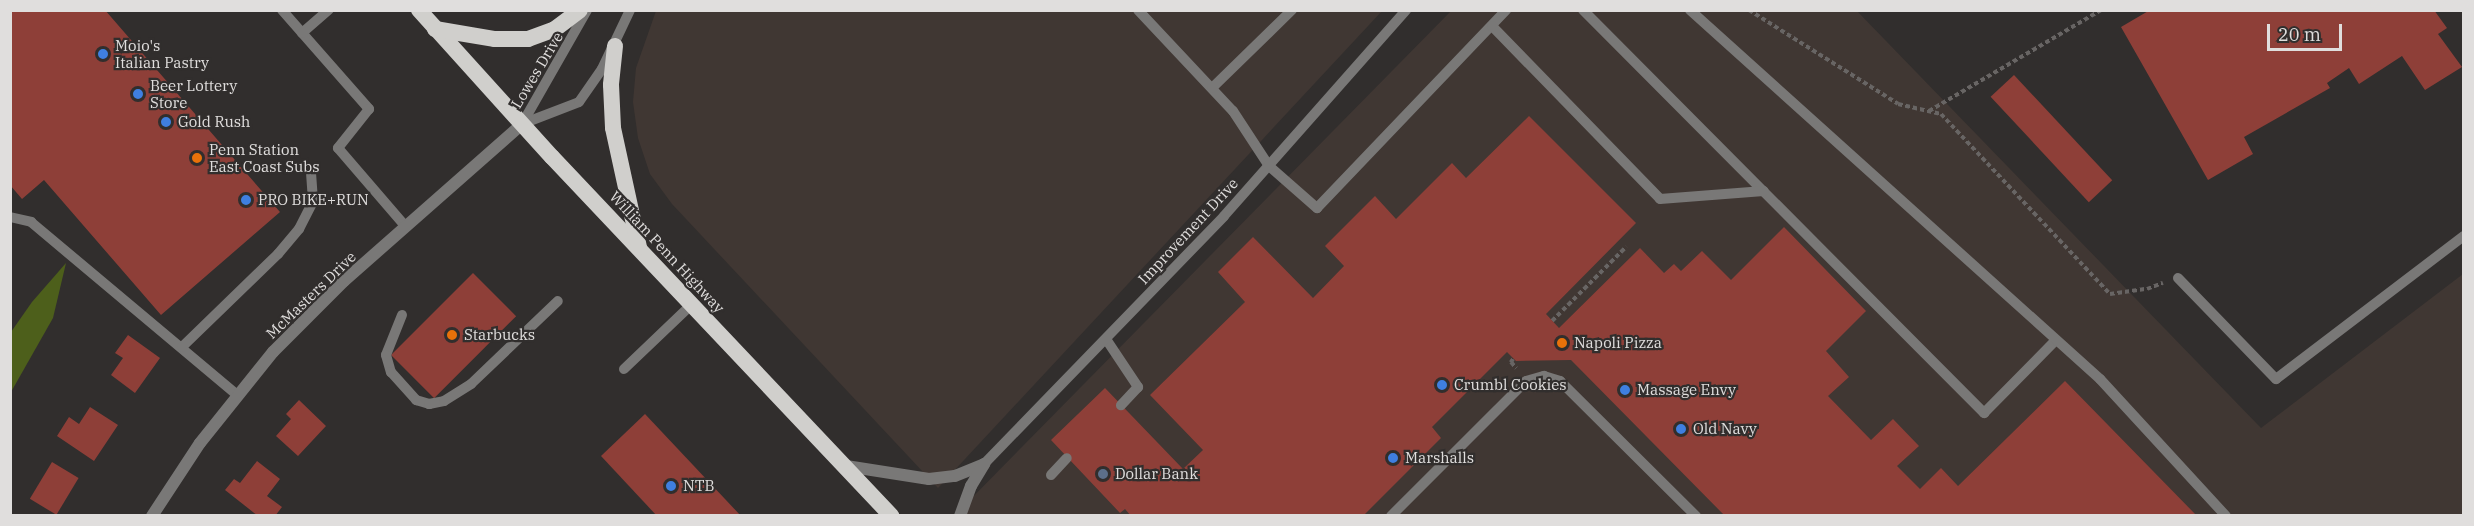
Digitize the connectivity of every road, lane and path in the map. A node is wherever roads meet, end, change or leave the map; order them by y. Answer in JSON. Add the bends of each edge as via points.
{"nodes":[{"id":1,"x":282,"y":10,"type":"edge"},
{"id":2,"x":328,"y":10,"type":"edge"},
{"id":3,"x":419,"y":10,"type":"edge"},
{"id":4,"x":580,"y":10,"type":"edge"},
{"id":5,"x":587,"y":10,"type":"edge"},
{"id":6,"x":630,"y":10,"type":"edge"},
{"id":7,"x":1138,"y":10,"type":"edge"},
{"id":8,"x":1292,"y":10,"type":"edge"},
{"id":9,"x":1406,"y":10,"type":"edge"},
{"id":10,"x":1506,"y":10,"type":"edge"},
{"id":11,"x":1583,"y":10,"type":"edge"},
{"id":12,"x":1690,"y":10,"type":"edge"},
{"id":13,"x":1749,"y":10,"type":"edge"},
{"id":14,"x":2101,"y":10,"type":"edge"},
{"id":15,"x":1492,"y":26,"type":"junction"},
{"id":16,"x":435,"y":28,"type":"junction"},
{"id":17,"x":302,"y":33,"type":"junction"},
{"id":18,"x":615,"y":46,"type":"junction"},
{"id":19,"x":1212,"y":88,"type":"junction"},
{"id":20,"x":1928,"y":111,"type":"junction"},
{"id":21,"x":522,"y":124,"type":"junction"},
{"id":22,"x":1269,"y":166,"type":"junction"},
{"id":23,"x":311,"y":174,"type":"dead end"},
{"id":24,"x":1764,"y":191,"type":"junction"},
{"id":25,"x":10,"y":217,"type":"edge"},
{"id":26,"x":406,"y":227,"type":"junction"},
{"id":27,"x":2463,"y":236,"type":"edge"},
{"id":28,"x":1626,"y":247,"type":"dead end"},
{"id":29,"x":639,"y":248,"type":"junction"},
{"id":30,"x":2178,"y":278,"type":"joint"},
{"id":31,"x":558,"y":301,"type":"dead end"},
{"id":32,"x":692,"y":304,"type":"junction"},
{"id":33,"x":402,"y":315,"type":"dead end"},
{"id":34,"x":1552,"y":321,"type":"dead end"},
{"id":35,"x":1106,"y":339,"type":"junction"},
{"id":36,"x":2055,"y":341,"type":"junction"},
{"id":37,"x":182,"y":347,"type":"junction"},
{"id":38,"x":624,"y":369,"type":"dead end"},
{"id":39,"x":237,"y":395,"type":"junction"},
{"id":40,"x":1121,"y":405,"type":"dead end"},
{"id":41,"x":1067,"y":458,"type":"dead end"},
{"id":42,"x":984,"y":464,"type":"junction"},
{"id":43,"x":846,"y":466,"type":"junction"},
{"id":44,"x":1051,"y":475,"type":"dead end"},
{"id":45,"x":152,"y":516,"type":"edge"},
{"id":46,"x":892,"y":516,"type":"edge"},
{"id":47,"x":960,"y":516,"type":"edge"},
{"id":48,"x":1391,"y":516,"type":"edge"},
{"id":49,"x":1696,"y":516,"type":"edge"},
{"id":50,"x":2226,"y":516,"type":"edge"}],
"edges":[{"from":1,"to":17,"type":"lane"},
{"from":2,"to":17,"type":"lane"},
{"from":3,"to":16,"type":"highway","name":"William Penn Highway"},
{"from":4,"to":16,"type":"highway","via":[[555,29],[528,39],[495,39]]},
{"from":5,"to":21,"type":"lane","name":"Lowes Drive"},
{"from":6,"to":18,"type":"lane","name":"Lowes Drive"},
{"from":7,"to":19,"type":"lane"},
{"from":8,"to":19,"type":"lane"},
{"from":9,"to":22,"type":"lane","name":"Improvement Drive"},
{"from":10,"to":15,"type":"lane"},
{"from":11,"to":24,"type":"lane"},
{"from":12,"to":36,"type":"lane"},
{"from":13,"to":20,"type":"path","via":[[1898,104]]},
{"from":14,"to":20,"type":"path"},
{"from":15,"to":22,"type":"lane","via":[[1317,208]]},
{"from":15,"to":24,"type":"lane","via":[[1660,199]]},
{"from":16,"to":21,"type":"highway","name":"William Penn Highway"},
{"from":17,"to":26,"type":"lane","via":[[369,109],[338,148]]},
{"from":18,"to":21,"type":"lane","name":"Lowes Drive","via":[[579,102]]},
{"from":18,"to":29,"type":"highway","via":[[611,85],[613,128]]},
{"from":19,"to":22,"type":"lane","via":[[1253,137]]},
{"from":20,"to":30,"type":"path","via":[[1941,114],[2110,294],[2147,290]]},
{"from":21,"to":26,"type":"street","name":"McMasters Drive"},
{"from":21,"to":29,"type":"highway","name":"William Penn Highway"},
{"from":22,"to":35,"type":"lane","name":"Improvement Drive"},
{"from":23,"to":37,"type":"lane","via":[[314,201],[299,229]]},
{"from":24,"to":36,"type":"lane","via":[[1984,413]]},
{"from":25,"to":37,"type":"lane","via":[[31,222]]},
{"from":26,"to":39,"type":"street","name":"McMasters Drive","via":[[310,314]]},
{"from":27,"to":30,"type":"lane","via":[[2276,379]]},
{"from":28,"to":34,"type":"path"},
{"from":29,"to":32,"type":"highway","name":"William Penn Highway"},
{"from":31,"to":33,"type":"lane","via":[[471,384],[444,402],[429,404],[416,400],[391,372],[386,355]]},
{"from":32,"to":38,"type":"lane"},
{"from":32,"to":43,"type":"highway","name":"William Penn Highway"},
{"from":35,"to":40,"type":"lane","via":[[1138,387]]},
{"from":35,"to":42,"type":"lane","name":"Improvement Drive"},
{"from":36,"to":50,"type":"lane","via":[[2100,380]]},
{"from":37,"to":39,"type":"lane"},
{"from":39,"to":45,"type":"street","name":"McMasters Drive"},
{"from":41,"to":44,"type":"lane"},
{"from":42,"to":43,"type":"street","via":[[955,476],[929,479]]},
{"from":42,"to":47,"type":"street"},
{"from":43,"to":46,"type":"highway","name":"William Penn Highway"},
{"from":48,"to":49,"type":"lane","via":[[1526,381],[1544,376],[1560,381]]}]}
